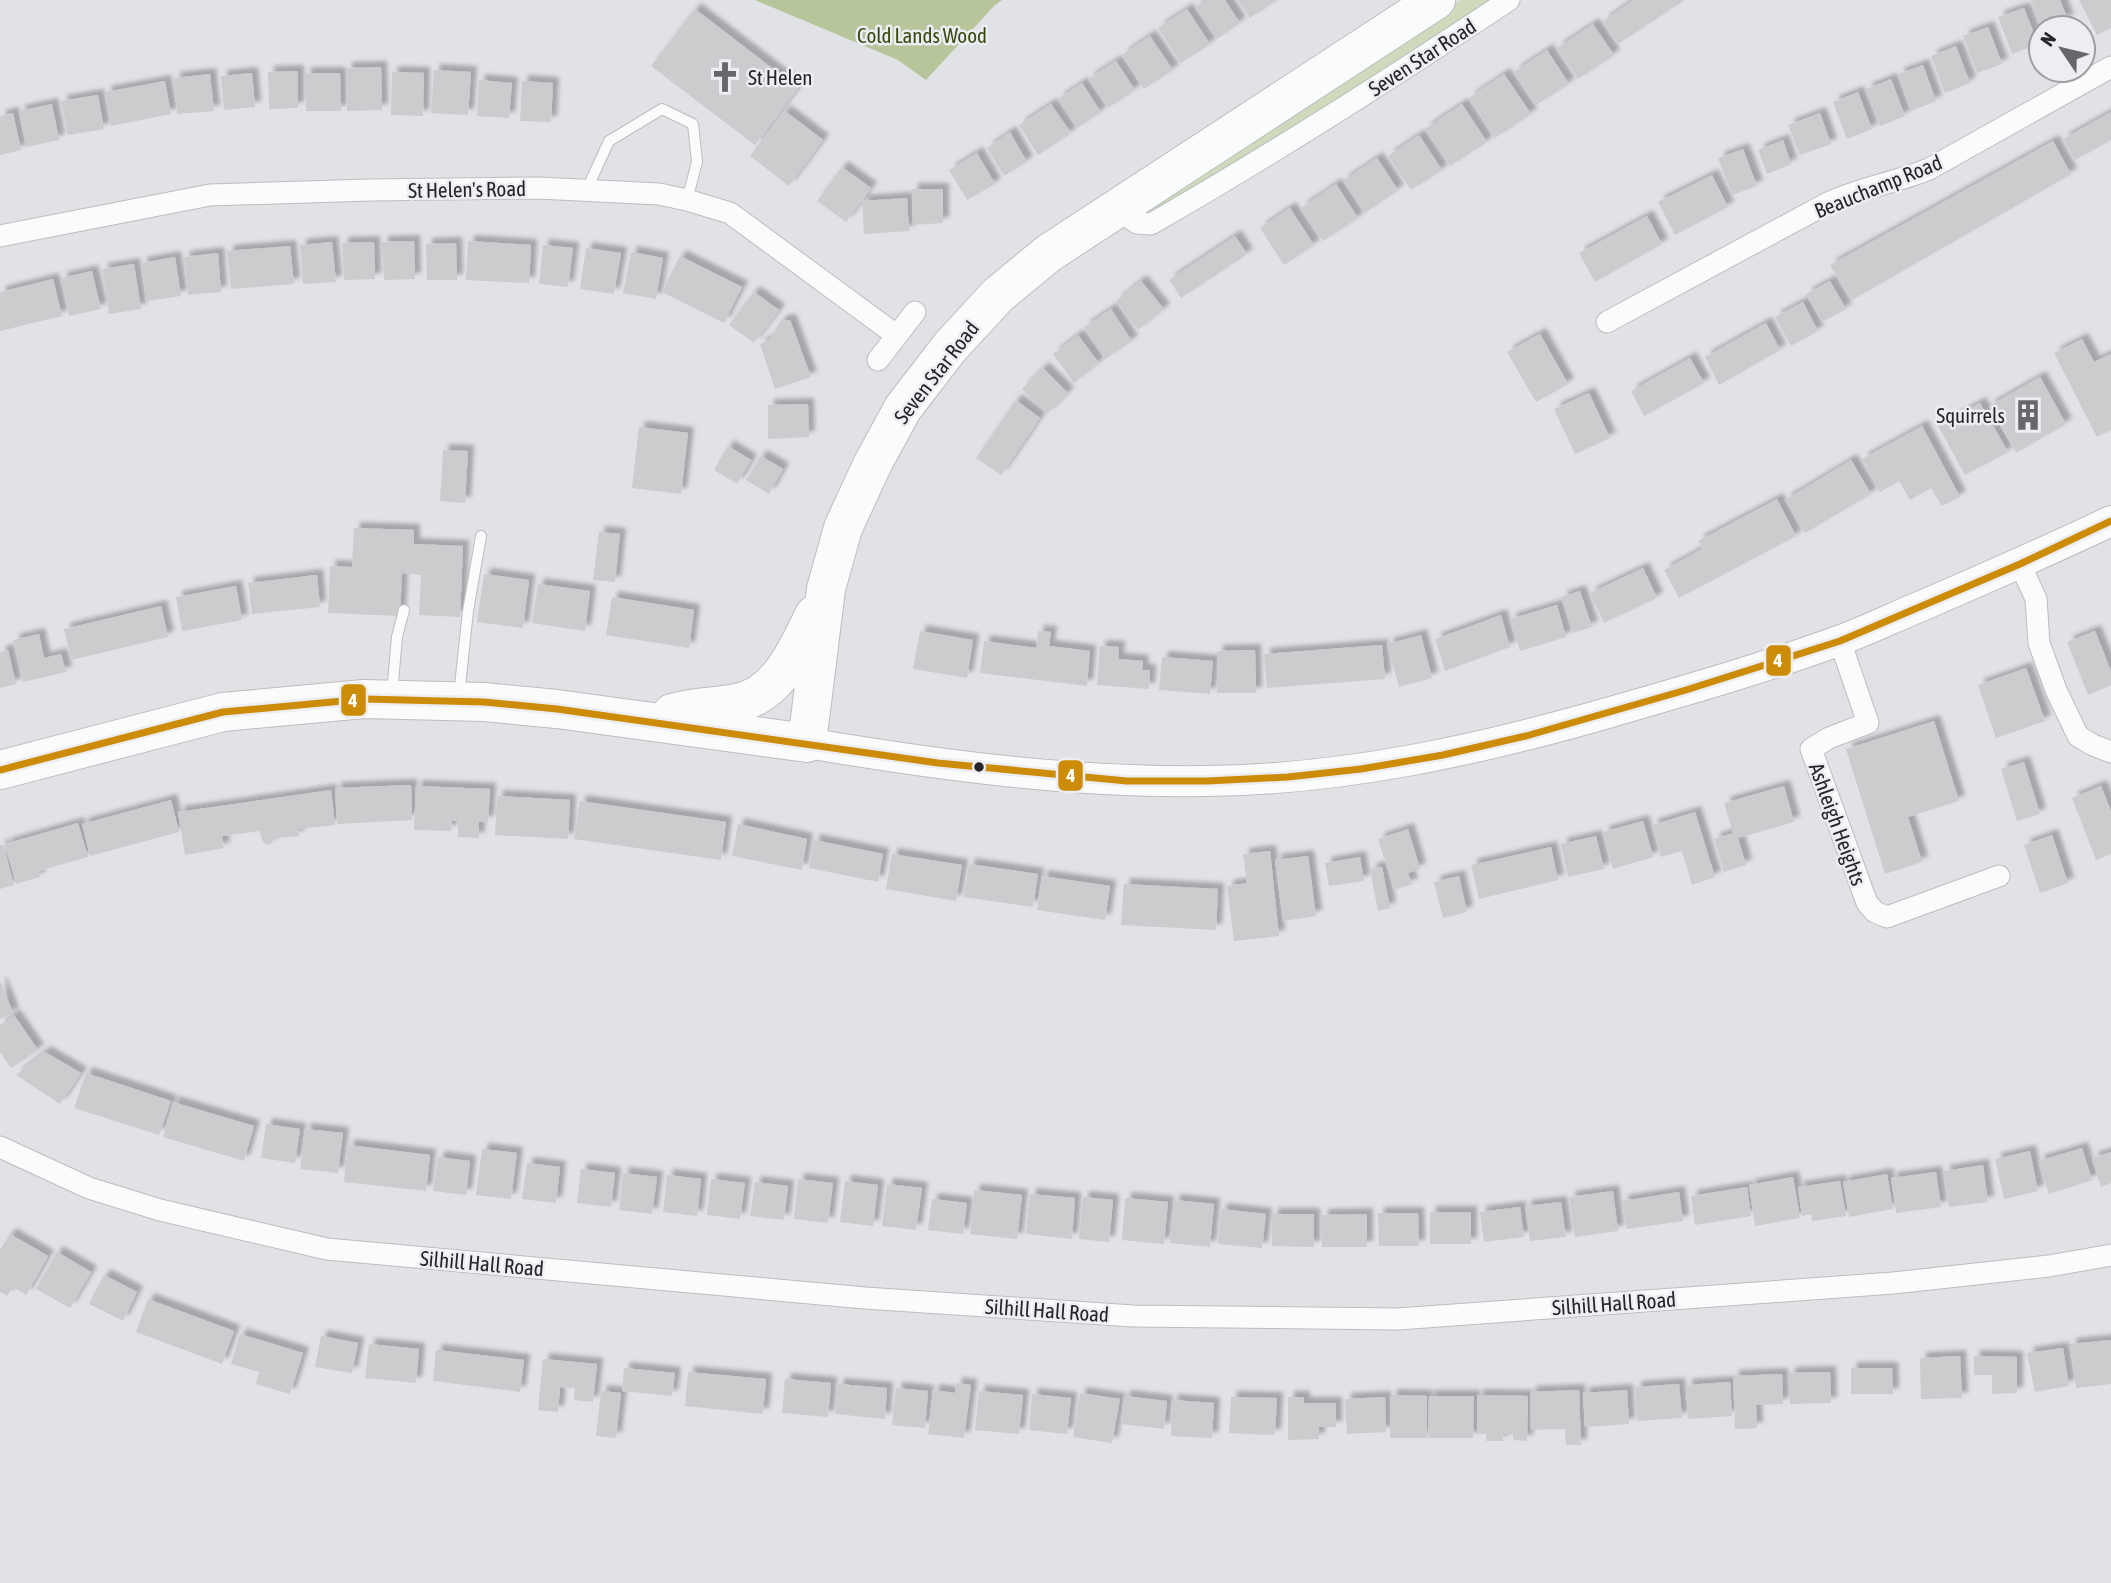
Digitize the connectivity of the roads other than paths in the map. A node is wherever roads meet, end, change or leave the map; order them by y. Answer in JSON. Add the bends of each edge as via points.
{"nodes":[{"id":1,"x":1436,"y":0,"type":"edge"},
{"id":2,"x":1509,"y":0,"type":"edge"},
{"id":3,"x":2111,"y":67,"type":"edge"},
{"id":4,"x":587,"y":189,"type":"junction"},
{"id":5,"x":687,"y":200,"type":"junction"},
{"id":6,"x":1116,"y":210,"type":"junction"},
{"id":7,"x":0,"y":236,"type":"edge"},
{"id":8,"x":915,"y":312,"type":"dead end"},
{"id":9,"x":1607,"y":322,"type":"dead end"},
{"id":10,"x":896,"y":335,"type":"junction"},
{"id":11,"x":878,"y":360,"type":"dead end"},
{"id":12,"x":2111,"y":521,"type":"edge"},
{"id":13,"x":481,"y":536,"type":"dead end"},
{"id":14,"x":2020,"y":564,"type":"junction"},
{"id":15,"x":826,"y":589,"type":"junction"},
{"id":16,"x":404,"y":610,"type":"dead end"},
{"id":17,"x":1840,"y":641,"type":"junction"},
{"id":18,"x":391,"y":699,"type":"junction"},
{"id":19,"x":458,"y":702,"type":"junction"},
{"id":20,"x":646,"y":720,"type":"junction"},
{"id":21,"x":807,"y":743,"type":"junction"},
{"id":22,"x":2111,"y":752,"type":"edge"},
{"id":23,"x":0,"y":770,"type":"edge"},
{"id":24,"x":1999,"y":876,"type":"dead end"},
{"id":25,"x":0,"y":1147,"type":"edge"},
{"id":26,"x":2111,"y":1255,"type":"edge"}],
"edges":[{"from":1,"to":6,"type":"highway","name":"Seven Star Road"},
{"from":2,"to":6,"type":"street","name":"Seven Star Road","via":[[1364,95],[1151,224],[1137,223]]},
{"from":3,"to":9,"type":"street","name":"Beauchamp Road","via":[[1929,169],[1826,204]]},
{"from":4,"to":5,"type":"street","name":"St Helen's Road"},
{"from":4,"to":5,"type":"lane","via":[[609,141],[662,109],[693,124],[697,162]]},
{"from":4,"to":7,"type":"street","name":"St Helen's Road","via":[[210,195]]},
{"from":5,"to":10,"type":"street","name":"St Helen's Road","via":[[730,213]]},
{"from":6,"to":15,"type":"highway","name":"Seven Star Road","via":[[1049,253],[998,295],[903,408],[843,528]]},
{"from":8,"to":10,"type":"street"},
{"from":10,"to":11,"type":"street"},
{"from":12,"to":14,"type":"main road"},
{"from":13,"to":19,"type":"lane","via":[[467,611]]},
{"from":14,"to":17,"type":"main road"},
{"from":14,"to":22,"type":"street","via":[[2036,599],[2039,643],[2078,736]]},
{"from":15,"to":20,"type":"highway","name":"Seven Star Road","via":[[795,654],[763,693],[740,702]]},
{"from":15,"to":21,"type":"highway","name":"Seven Star Road"},
{"from":16,"to":18,"type":"lane"},
{"from":17,"to":21,"type":"main road","via":[[1526,736],[1443,755],[1288,777],[1127,781],[938,763]]},
{"from":17,"to":24,"type":"street","name":"Ashleigh Heights","via":[[1867,723],[1811,749],[1867,903],[1886,917]]},
{"from":18,"to":19,"type":"highway"},
{"from":18,"to":23,"type":"highway","via":[[223,712]]},
{"from":19,"to":20,"type":"highway"},
{"from":20,"to":21,"type":"highway"},
{"from":25,"to":26,"type":"street","name":"Silhill Hall Road","via":[[89,1188],[160,1210],[327,1249],[865,1298],[1133,1316],[1398,1319],[1893,1283]]}]}
